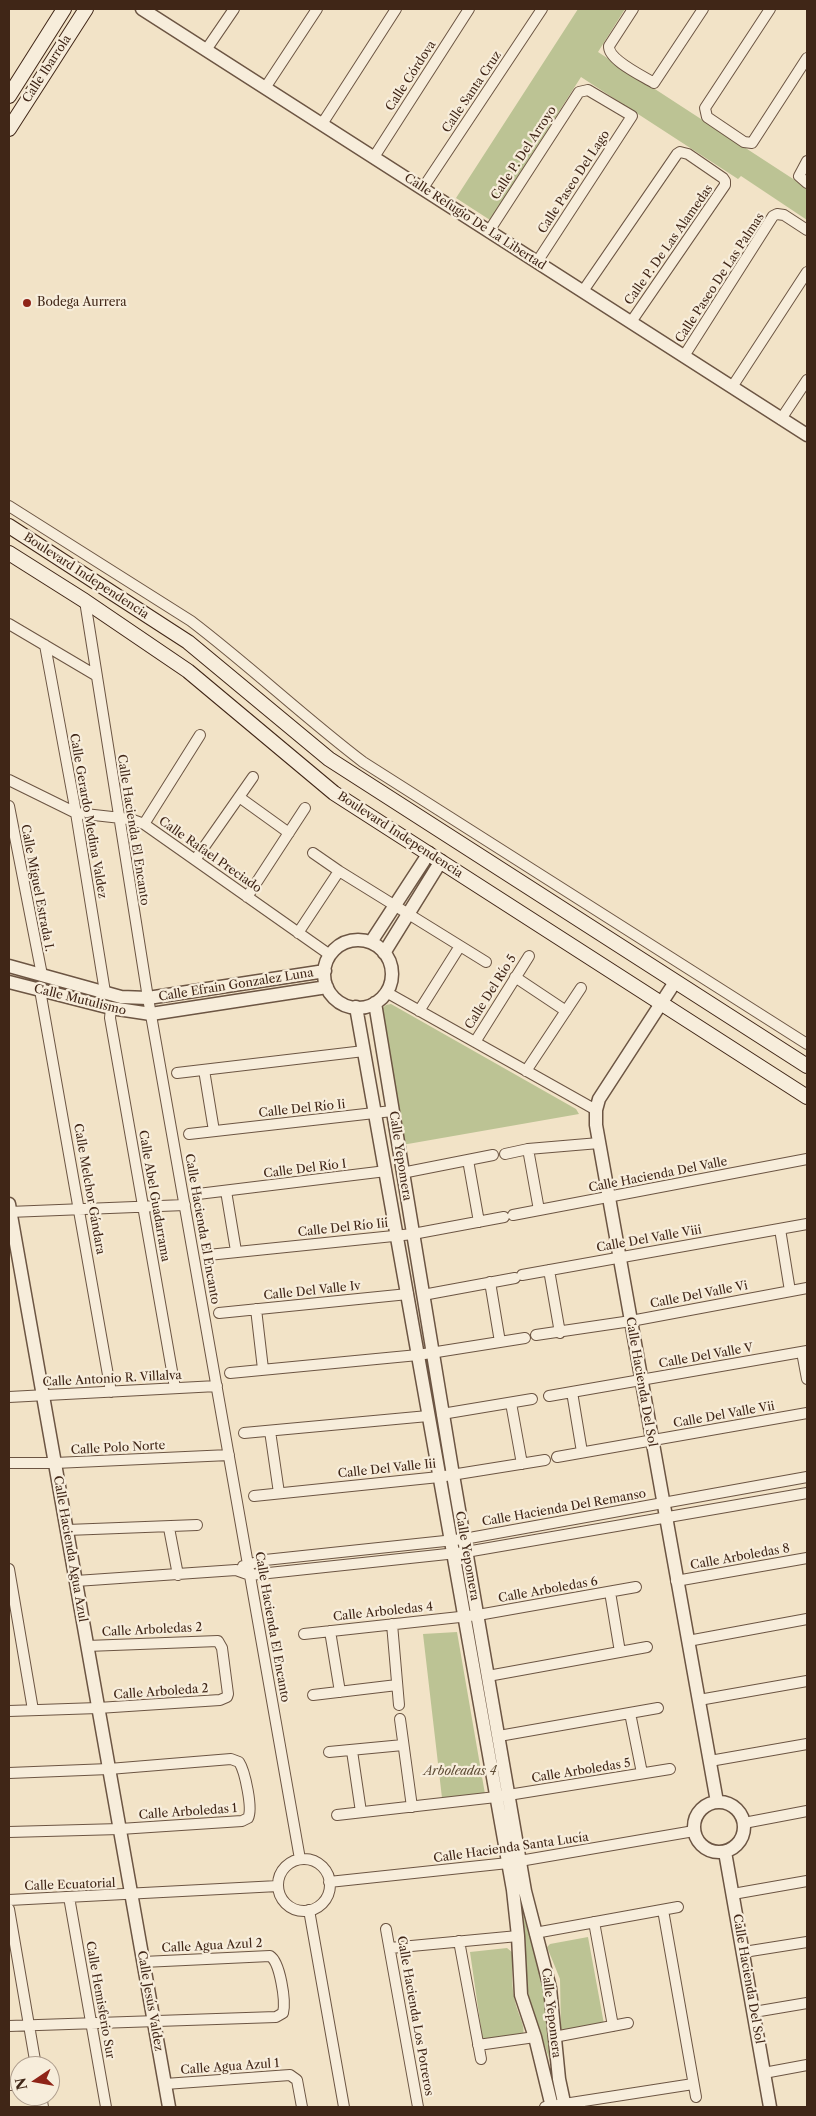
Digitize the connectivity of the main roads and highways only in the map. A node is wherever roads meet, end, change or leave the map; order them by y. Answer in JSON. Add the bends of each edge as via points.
{"nodes":[{"id":1,"x":64,"y":9,"type":"edge"},
{"id":2,"x":86,"y":9,"type":"edge"},
{"id":3,"x":9,"y":96,"type":"edge"},
{"id":4,"x":9,"y":129,"type":"edge"},
{"id":5,"x":9,"y":526,"type":"edge"},
{"id":6,"x":9,"y":553,"type":"edge"},
{"id":7,"x":807,"y":1066,"type":"edge"},
{"id":8,"x":807,"y":1097,"type":"edge"}],
"edges":[{"from":1,"to":3,"type":"main road","name":"Calle Ibarrola"},
{"from":2,"to":4,"type":"main road","name":"Calle Ibarrola"},
{"from":5,"to":7,"type":"main road","name":"Boulevard Independencia","via":[[188,642],[329,759]]},
{"from":6,"to":8,"type":"main road","name":"Boulevard Independencia","via":[[188,671],[334,793]]}]}
